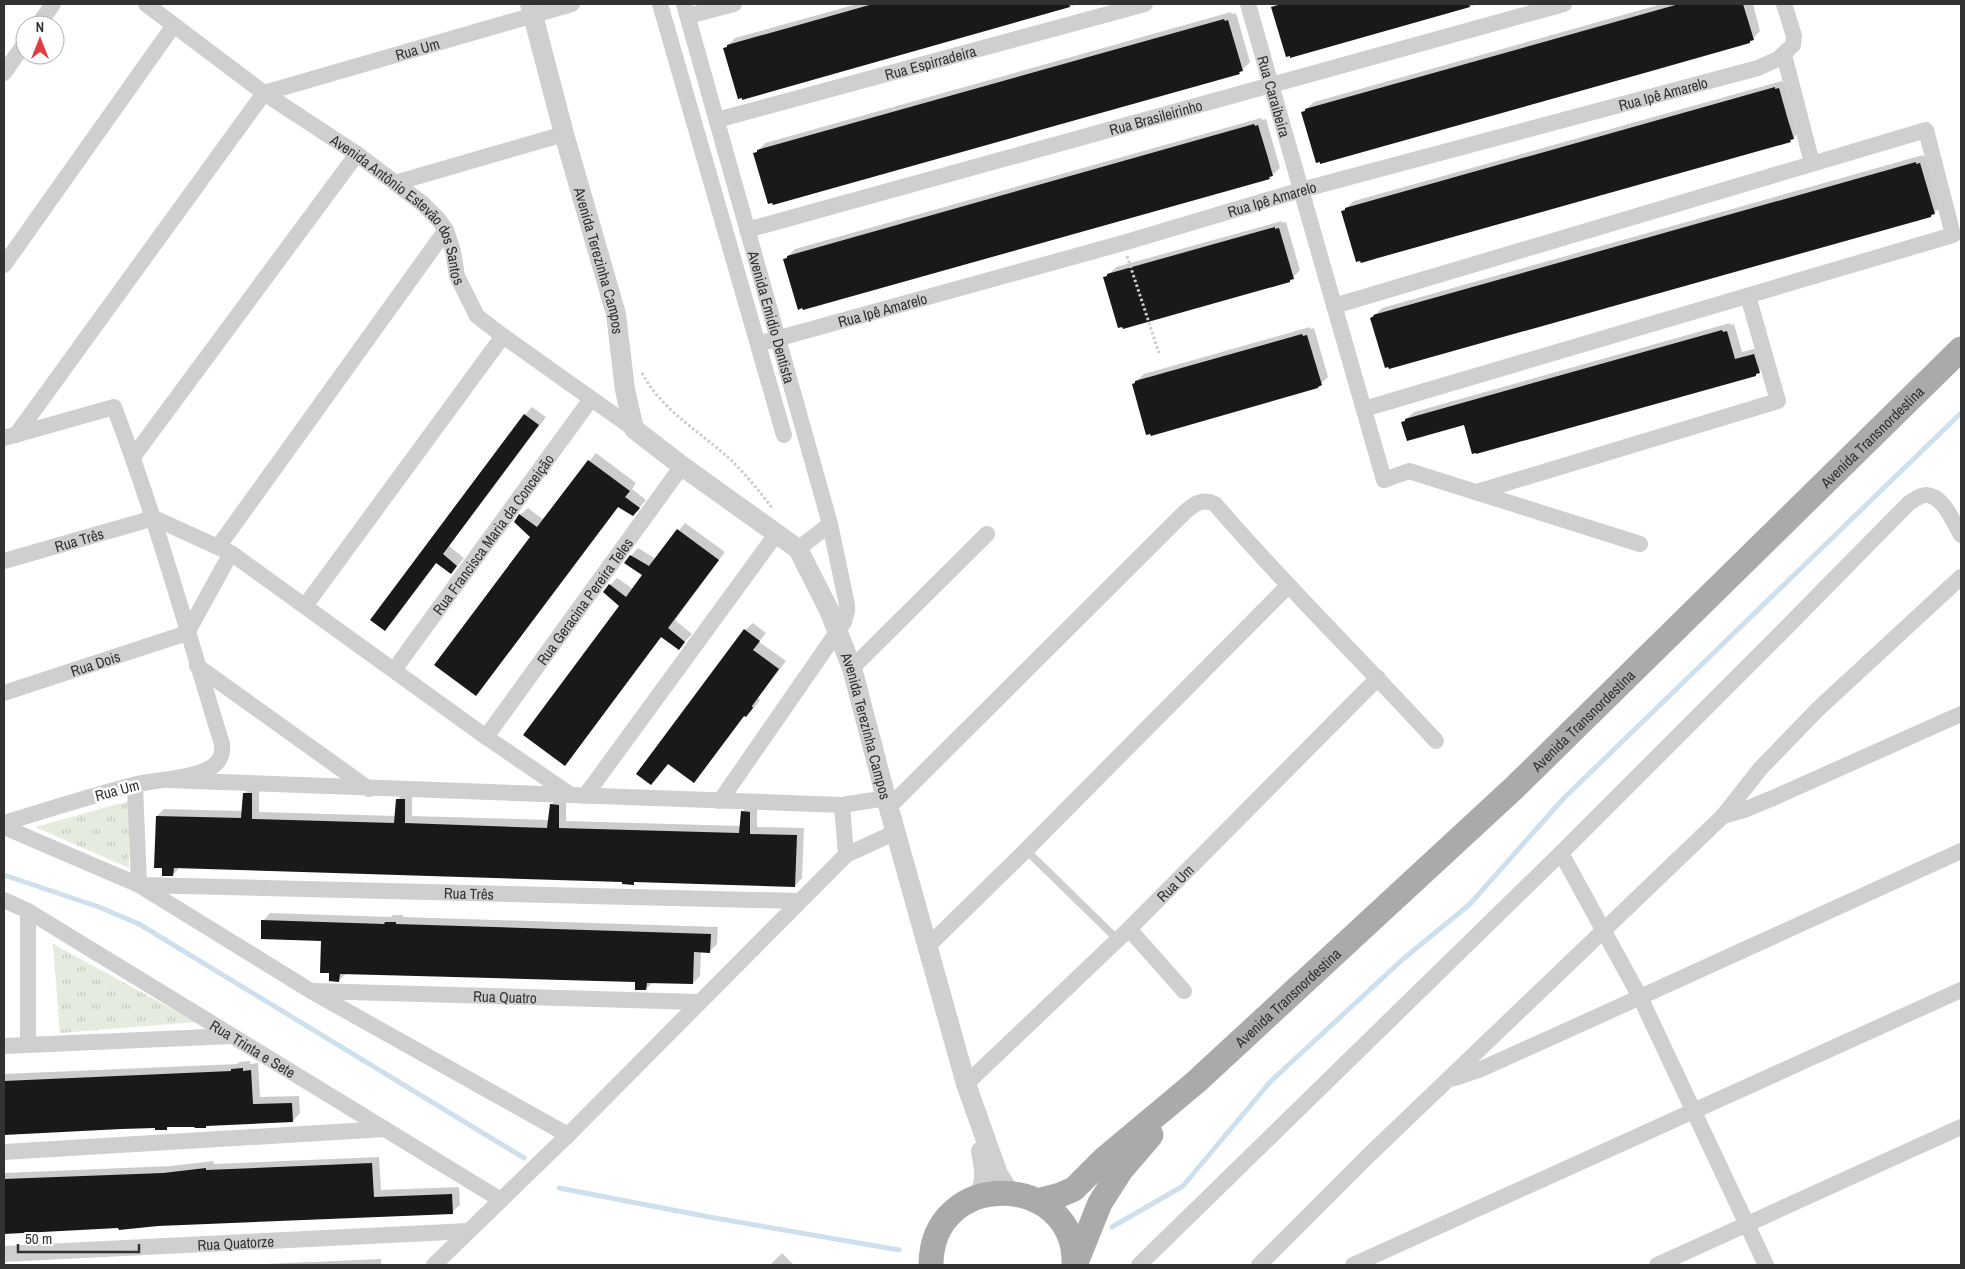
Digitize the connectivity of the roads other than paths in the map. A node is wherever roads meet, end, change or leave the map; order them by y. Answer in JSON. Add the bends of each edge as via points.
{"nodes":[{"id":1,"x":53,"y":4,"type":"edge"},
{"id":2,"x":146,"y":4,"type":"edge"},
{"id":3,"x":572,"y":4,"type":"edge"},
{"id":4,"x":660,"y":4,"type":"edge"},
{"id":5,"x":734,"y":4,"type":"edge"},
{"id":6,"x":1145,"y":4,"type":"edge"},
{"id":7,"x":1248,"y":4,"type":"edge"},
{"id":8,"x":1564,"y":4,"type":"edge"},
{"id":9,"x":1784,"y":4,"type":"edge"},
{"id":10,"x":531,"y":9,"type":"edge"},
{"id":11,"x":686,"y":10,"type":"edge"},
{"id":12,"x":45,"y":15,"type":"edge"},
{"id":13,"x":174,"y":25,"type":"junction"},
{"id":14,"x":1784,"y":55,"type":"junction"},
{"id":15,"x":15,"y":57,"type":"edge"},
{"id":16,"x":4,"y":73,"type":"edge"},
{"id":17,"x":1271,"y":84,"type":"junction"},
{"id":18,"x":264,"y":94,"type":"junction"},
{"id":19,"x":717,"y":120,"type":"junction"},
{"id":20,"x":564,"y":134,"type":"junction"},
{"id":21,"x":357,"y":154,"type":"junction"},
{"id":22,"x":1812,"y":163,"type":"junction"},
{"id":23,"x":395,"y":183,"type":"junction"},
{"id":24,"x":1301,"y":190,"type":"junction"},
{"id":25,"x":446,"y":230,"type":"junction"},
{"id":26,"x":747,"y":230,"type":"junction"},
{"id":27,"x":4,"y":266,"type":"edge"},
{"id":28,"x":1748,"y":296,"type":"junction"},
{"id":29,"x":1334,"y":306,"type":"junction"},
{"id":30,"x":504,"y":336,"type":"junction"},
{"id":31,"x":778,"y":337,"type":"junction"},
{"id":32,"x":758,"y":344,"type":"junction"},
{"id":33,"x":1961,"y":349,"type":"edge"},
{"id":34,"x":591,"y":399,"type":"junction"},
{"id":35,"x":1364,"y":409,"type":"junction"},
{"id":36,"x":634,"y":428,"type":"junction"},
{"id":37,"x":784,"y":435,"type":"dead end"},
{"id":38,"x":10,"y":437,"type":"edge"},
{"id":39,"x":133,"y":457,"type":"junction"},
{"id":40,"x":682,"y":466,"type":"junction"},
{"id":41,"x":1477,"y":492,"type":"junction"},
{"id":42,"x":154,"y":518,"type":"junction"},
{"id":43,"x":830,"y":524,"type":"junction"},
{"id":44,"x":777,"y":533,"type":"junction"},
{"id":45,"x":987,"y":534,"type":"dead end"},
{"id":46,"x":1961,"y":535,"type":"edge"},
{"id":47,"x":1640,"y":544,"type":"dead end"},
{"id":48,"x":798,"y":549,"type":"junction"},
{"id":49,"x":225,"y":550,"type":"junction"},
{"id":50,"x":4,"y":561,"type":"edge"},
{"id":51,"x":1961,"y":577,"type":"edge"},
{"id":52,"x":1288,"y":586,"type":"junction"},
{"id":53,"x":305,"y":606,"type":"junction"},
{"id":54,"x":837,"y":629,"type":"junction"},
{"id":55,"x":187,"y":633,"type":"junction"},
{"id":56,"x":198,"y":666,"type":"junction"},
{"id":57,"x":852,"y":668,"type":"junction"},
{"id":58,"x":394,"y":670,"type":"junction"},
{"id":59,"x":1378,"y":678,"type":"junction"},
{"id":60,"x":4,"y":693,"type":"edge"},
{"id":61,"x":1961,"y":714,"type":"edge"},
{"id":62,"x":486,"y":737,"type":"junction"},
{"id":63,"x":1436,"y":741,"type":"dead end"},
{"id":64,"x":166,"y":780,"type":"junction"},
{"id":65,"x":134,"y":784,"type":"junction"},
{"id":66,"x":368,"y":788,"type":"junction"},
{"id":67,"x":578,"y":796,"type":"junction"},
{"id":68,"x":720,"y":801,"type":"junction"},
{"id":69,"x":888,"y":803,"type":"junction"},
{"id":70,"x":842,"y":805,"type":"junction"},
{"id":71,"x":1723,"y":816,"type":"junction"},
{"id":72,"x":4,"y":825,"type":"edge"},
{"id":73,"x":896,"y":832,"type":"junction"},
{"id":74,"x":1026,"y":850,"type":"junction"},
{"id":75,"x":1961,"y":851,"type":"edge"},
{"id":76,"x":1561,"y":853,"type":"junction"},
{"id":77,"x":846,"y":855,"type":"junction"},
{"id":78,"x":139,"y":885,"type":"junction"},
{"id":79,"x":4,"y":900,"type":"edge"},
{"id":80,"x":800,"y":901,"type":"junction"},
{"id":81,"x":28,"y":911,"type":"junction"},
{"id":82,"x":1604,"y":929,"type":"junction"},
{"id":83,"x":1124,"y":935,"type":"junction"},
{"id":84,"x":927,"y":947,"type":"junction"},
{"id":85,"x":1961,"y":990,"type":"edge"},
{"id":86,"x":311,"y":991,"type":"junction"},
{"id":87,"x":1184,"y":991,"type":"dead end"},
{"id":88,"x":1640,"y":997,"type":"junction"},
{"id":89,"x":700,"y":1002,"type":"junction"},
{"id":90,"x":232,"y":1036,"type":"junction"},
{"id":91,"x":28,"y":1045,"type":"junction"},
{"id":92,"x":4,"y":1046,"type":"edge"},
{"id":93,"x":1448,"y":1080,"type":"junction"},
{"id":94,"x":1196,"y":1082,"type":"junction"},
{"id":95,"x":966,"y":1084,"type":"junction"},
{"id":96,"x":974,"y":1107,"type":"junction"},
{"id":97,"x":1693,"y":1110,"type":"junction"},
{"id":98,"x":1961,"y":1127,"type":"edge"},
{"id":99,"x":385,"y":1129,"type":"junction"},
{"id":100,"x":568,"y":1135,"type":"junction"},
{"id":101,"x":4,"y":1152,"type":"edge"},
{"id":102,"x":1010,"y":1193,"type":"junction"},
{"id":103,"x":977,"y":1197,"type":"junction"},
{"id":104,"x":501,"y":1200,"type":"junction"},
{"id":105,"x":1036,"y":1201,"type":"junction"},
{"id":106,"x":1747,"y":1224,"type":"junction"},
{"id":107,"x":469,"y":1231,"type":"junction"},
{"id":108,"x":4,"y":1254,"type":"edge"},
{"id":109,"x":1147,"y":1262,"type":"edge"},
{"id":110,"x":434,"y":1265,"type":"edge"},
{"id":111,"x":930,"y":1265,"type":"edge"},
{"id":112,"x":1075,"y":1265,"type":"edge"},
{"id":113,"x":1259,"y":1265,"type":"edge"},
{"id":114,"x":1354,"y":1265,"type":"edge"},
{"id":115,"x":1657,"y":1265,"type":"edge"},
{"id":116,"x":1766,"y":1265,"type":"edge"}],
"edges":[{"from":1,"to":12,"type":"street"},
{"from":2,"to":13,"type":"street","name":"Avenida Antônio Estevão dos Santos"},
{"from":3,"to":10,"type":"street","name":"Rua Um"},
{"from":4,"to":32,"type":"street","name":"Avenida Emidio Dentista"},
{"from":5,"to":11,"type":"street"},
{"from":6,"to":19,"type":"street","name":"Rua Espirradeira"},
{"from":7,"to":17,"type":"street","name":"Rua Caraibeira"},
{"from":8,"to":17,"type":"street","name":"Rua Brasileirinho"},
{"from":9,"to":14,"type":"street","via":[[1794,36],[1793,45]]},
{"from":10,"to":18,"type":"street","name":"Rua Um"},
{"from":10,"to":20,"type":"street","name":"Avenida Terezinha Campos"},
{"from":11,"to":19,"type":"street","name":"Avenida Emidio Dentista"},
{"from":13,"to":18,"type":"street","name":"Avenida Antônio Estevão dos Santos"},
{"from":13,"to":27,"type":"street"},
{"from":14,"to":22,"type":"street"},
{"from":14,"to":24,"type":"street","name":"Rua Ipê Amarelo","via":[[1758,68]]},
{"from":15,"to":16,"type":"street"},
{"from":17,"to":24,"type":"street","name":"Rua Caraibeira"},
{"from":17,"to":26,"type":"street","name":"Rua Brasileirinho"},
{"from":18,"to":21,"type":"street","name":"Avenida Antônio Estevão dos Santos"},
{"from":18,"to":38,"type":"street"},
{"from":19,"to":26,"type":"street","name":"Avenida Emidio Dentista"},
{"from":20,"to":23,"type":"street"},
{"from":20,"to":36,"type":"street","name":"Avenida Terezinha Campos","via":[[616,314],[625,390]]},
{"from":21,"to":23,"type":"street","name":"Avenida Antônio Estevão dos Santos"},
{"from":21,"to":39,"type":"street"},
{"from":22,"to":28,"type":"street","via":[[1926,130],[1953,236]]},
{"from":22,"to":29,"type":"street"},
{"from":23,"to":25,"type":"street","name":"Avenida Antônio Estevão dos Santos","via":[[424,204]]},
{"from":24,"to":29,"type":"street","name":"Rua Caraibeira"},
{"from":24,"to":31,"type":"street","name":"Rua Ipê Amarelo","via":[[1123,244]]},
{"from":25,"to":30,"type":"street","name":"Avenida Antônio Estevão dos Santos","via":[[457,276],[477,316]]},
{"from":25,"to":49,"type":"street"},
{"from":26,"to":31,"type":"street","name":"Avenida Emidio Dentista"},
{"from":28,"to":35,"type":"street"},
{"from":28,"to":41,"type":"street","via":[[1778,401]]},
{"from":29,"to":35,"type":"street","name":"Rua Caraibeira"},
{"from":30,"to":34,"type":"street","name":"Avenida Antônio Estevão dos Santos"},
{"from":30,"to":53,"type":"street"},
{"from":31,"to":32,"type":"street","name":"Rua Ipê Amarelo"},
{"from":31,"to":43,"type":"street","name":"Avenida Emidio Dentista"},
{"from":32,"to":37,"type":"street","name":"Avenida Emidio Dentista"},
{"from":33,"to":94,"type":"main road","name":"Avenida Transnordestina","via":[[1514,788]]},
{"from":34,"to":36,"type":"street","name":"Avenida Antônio Estevão dos Santos"},
{"from":34,"to":58,"type":"street","name":"Rua Francisca Maria da Conceição"},
{"from":35,"to":41,"type":"street","name":"Rua Caraibeira","via":[[1384,480],[1410,471]]},
{"from":36,"to":40,"type":"street","name":"Avenida Terezinha Campos"},
{"from":38,"to":39,"type":"street","via":[[114,407]]},
{"from":39,"to":42,"type":"street"},
{"from":40,"to":44,"type":"street","name":"Avenida Terezinha Campos"},
{"from":40,"to":62,"type":"street","name":"Rua Geracina Pereira Teles"},
{"from":41,"to":47,"type":"street"},
{"from":42,"to":49,"type":"street"},
{"from":42,"to":50,"type":"street","name":"Rua Três"},
{"from":42,"to":55,"type":"street"},
{"from":43,"to":48,"type":"street"},
{"from":43,"to":54,"type":"street","name":"Avenida Emidio Dentista","via":[[847,605],[846,618]]},
{"from":44,"to":48,"type":"street","name":"Avenida Terezinha Campos"},
{"from":44,"to":67,"type":"street"},
{"from":45,"to":57,"type":"street"},
{"from":46,"to":76,"type":"street","via":[[1935,497],[1920,496],[1909,503]]},
{"from":48,"to":54,"type":"street","name":"Avenida Terezinha Campos"},
{"from":49,"to":53,"type":"street"},
{"from":49,"to":55,"type":"street"},
{"from":51,"to":71,"type":"street","via":[[1818,709],[1760,769]]},
{"from":52,"to":59,"type":"street"},
{"from":52,"to":69,"type":"street","via":[[1215,504],[1208,501],[1194,504]]},
{"from":52,"to":74,"type":"street"},
{"from":53,"to":58,"type":"street"},
{"from":54,"to":57,"type":"street","name":"Avenida Terezinha Campos"},
{"from":54,"to":68,"type":"street","name":"Avenida Emidio Dentista"},
{"from":55,"to":56,"type":"street"},
{"from":55,"to":60,"type":"street","name":"Rua Dois"},
{"from":56,"to":64,"type":"street","name":"Rua Um","via":[[222,750],[218,761],[207,770]]},
{"from":56,"to":66,"type":"street"},
{"from":57,"to":69,"type":"street","name":"Avenida Terezinha Campos"},
{"from":58,"to":62,"type":"street"},
{"from":59,"to":63,"type":"street"},
{"from":59,"to":83,"type":"street","name":"Rua Um"},
{"from":61,"to":71,"type":"street","via":[[1773,798]]},
{"from":62,"to":67,"type":"street"},
{"from":64,"to":65,"type":"street","name":"Rua Um"},
{"from":64,"to":66,"type":"street"},
{"from":65,"to":72,"type":"street","name":"Rua Um"},
{"from":65,"to":78,"type":"street"},
{"from":66,"to":67,"type":"street"},
{"from":67,"to":68,"type":"street"},
{"from":68,"to":70,"type":"street"},
{"from":69,"to":70,"type":"street"},
{"from":69,"to":73,"type":"street","name":"Avenida Terezinha Campos"},
{"from":70,"to":77,"type":"street"},
{"from":71,"to":82,"type":"street"},
{"from":72,"to":78,"type":"street"},
{"from":73,"to":77,"type":"street"},
{"from":73,"to":84,"type":"street","name":"Avenida Terezinha Campos"},
{"from":74,"to":83,"type":"lane"},
{"from":74,"to":84,"type":"street"},
{"from":75,"to":88,"type":"street"},
{"from":76,"to":82,"type":"street"},
{"from":76,"to":109,"type":"street"},
{"from":77,"to":80,"type":"street"},
{"from":78,"to":80,"type":"street","name":"Rua Três"},
{"from":78,"to":86,"type":"street"},
{"from":79,"to":81,"type":"street","name":"Rua Trinta e Sete"},
{"from":80,"to":89,"type":"street"},
{"from":81,"to":90,"type":"street","name":"Rua Trinta e Sete"},
{"from":81,"to":91,"type":"street"},
{"from":82,"to":88,"type":"street"},
{"from":82,"to":93,"type":"street"},
{"from":83,"to":87,"type":"street"},
{"from":83,"to":95,"type":"street","name":"Rua Um"},
{"from":84,"to":95,"type":"street","name":"Avenida Terezinha Campos"},
{"from":85,"to":97,"type":"street"},
{"from":86,"to":89,"type":"street","name":"Rua Quatro"},
{"from":86,"to":100,"type":"street"},
{"from":88,"to":93,"type":"street","via":[[1478,1070]]},
{"from":88,"to":97,"type":"street"},
{"from":89,"to":100,"type":"street"},
{"from":90,"to":91,"type":"street"},
{"from":90,"to":99,"type":"street","name":"Rua Trinta e Sete"},
{"from":91,"to":92,"type":"street"},
{"from":93,"to":113,"type":"street"},
{"from":94,"to":105,"type":"main road","name":"Avenida Transnordestina","via":[[1104,1159],[1074,1189]]},
{"from":94,"to":112,"type":"main road","name":"Avenida Transnordestina","via":[[1110,1186]]},
{"from":95,"to":96,"type":"street","name":"Avenida Terezinha Campos"},
{"from":96,"to":102,"type":"street","via":[[998,1174]]},
{"from":96,"to":103,"type":"street","via":[[985,1179]]},
{"from":97,"to":106,"type":"street"},
{"from":97,"to":114,"type":"street"},
{"from":98,"to":106,"type":"street"},
{"from":99,"to":101,"type":"street"},
{"from":99,"to":104,"type":"street","name":"Rua Trinta e Sete"},
{"from":100,"to":104,"type":"street"},
{"from":102,"to":103,"type":"main road"},
{"from":102,"to":105,"type":"main road"},
{"from":103,"to":111,"type":"main road","via":[[962,1204],[944,1221],[934,1244]]},
{"from":104,"to":107,"type":"street"},
{"from":105,"to":112,"type":"main road","via":[[1063,1226],[1071,1243]]},
{"from":106,"to":115,"type":"street"},
{"from":106,"to":116,"type":"street"},
{"from":107,"to":108,"type":"street","name":"Rua Quatorze"},
{"from":107,"to":110,"type":"street"}]}
